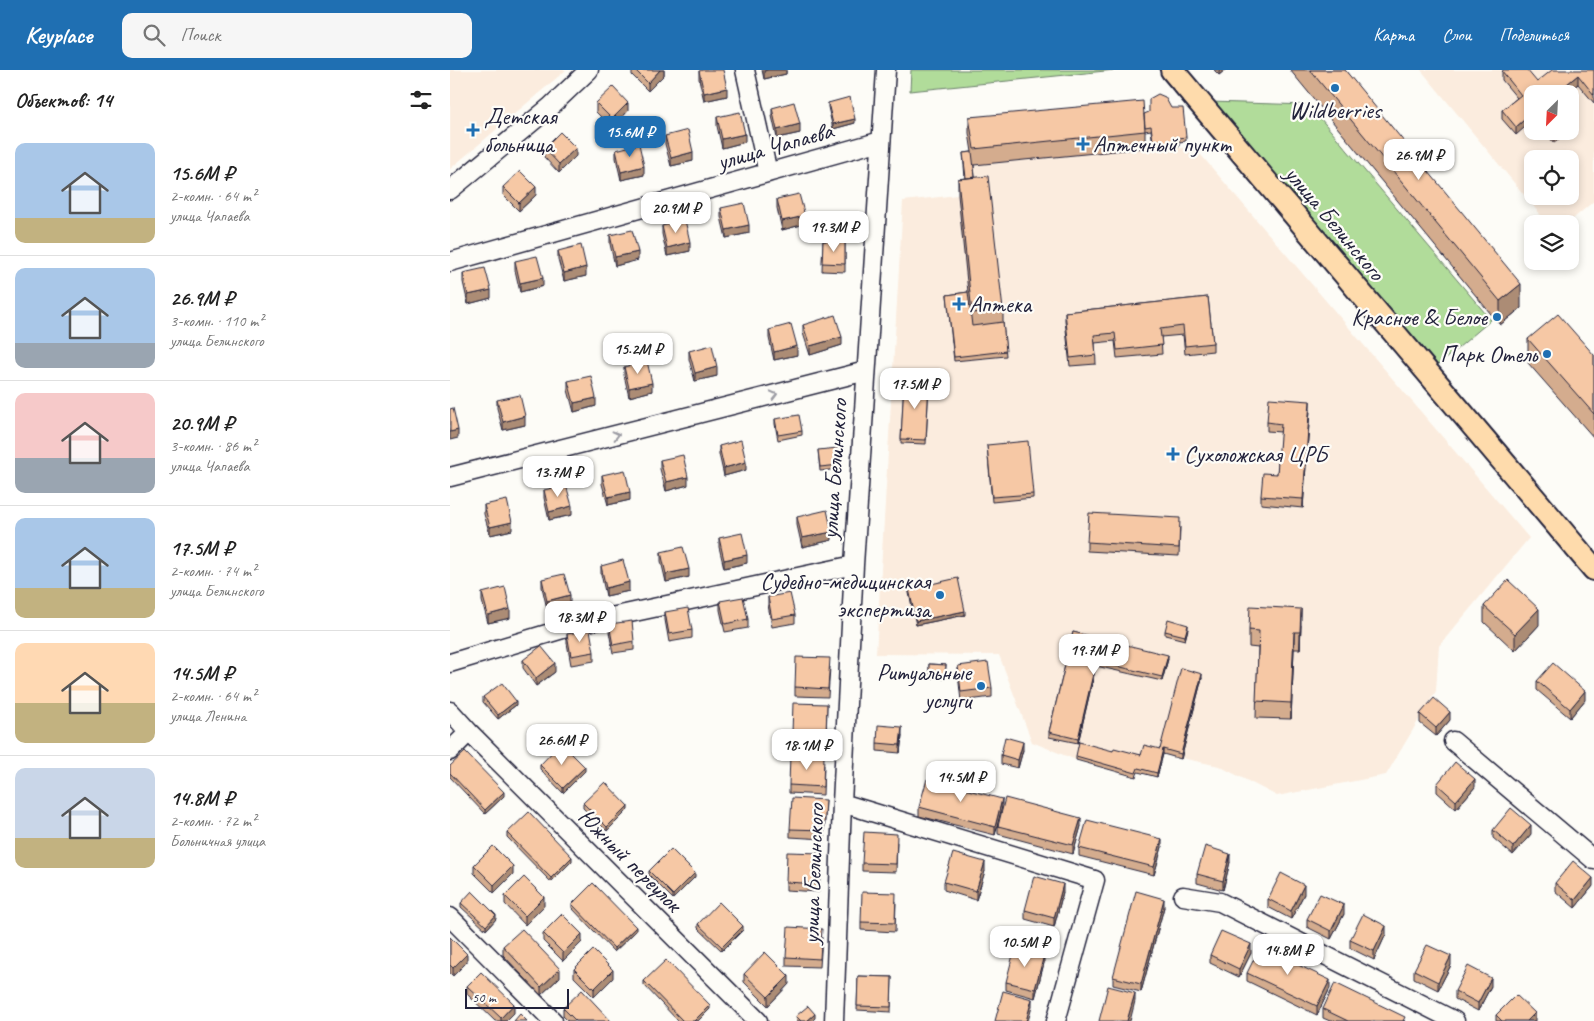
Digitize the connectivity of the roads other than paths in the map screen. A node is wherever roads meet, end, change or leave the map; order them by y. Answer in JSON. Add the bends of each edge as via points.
{"nodes":[{"id":1,"x":588,"y":70,"type":"edge"},
{"id":2,"x":745,"y":70,"type":"edge"},
{"id":3,"x":886,"y":70,"type":"edge"},
{"id":4,"x":1172,"y":70,"type":"edge"},
{"id":5,"x":881,"y":141,"type":"junction"},
{"id":6,"x":768,"y":173,"type":"junction"},
{"id":7,"x":450,"y":190,"type":"edge"},
{"id":8,"x":450,"y":262,"type":"edge"},
{"id":9,"x":866,"y":371,"type":"junction"},
{"id":10,"x":450,"y":477,"type":"edge"},
{"id":11,"x":854,"y":565,"type":"junction"},
{"id":12,"x":1594,"y":570,"type":"edge"},
{"id":13,"x":450,"y":663,"type":"edge"},
{"id":14,"x":450,"y":711,"type":"edge"},
{"id":15,"x":469,"y":732,"type":"junction"},
{"id":16,"x":1453,"y":741,"type":"dead end"},
{"id":17,"x":450,"y":751,"type":"edge"},
{"id":18,"x":842,"y":803,"type":"junction"},
{"id":19,"x":1594,"y":860,"type":"edge"},
{"id":20,"x":1183,"y":896,"type":"dead end"},
{"id":21,"x":450,"y":917,"type":"edge"},
{"id":22,"x":553,"y":1021,"type":"edge"},
{"id":23,"x":758,"y":1021,"type":"edge"},
{"id":24,"x":834,"y":1021,"type":"edge"},
{"id":25,"x":1056,"y":1021,"type":"edge"},
{"id":26,"x":1455,"y":1021,"type":"edge"}],
"edges":[{"from":1,"to":7,"type":"street","via":[[550,107]]},
{"from":2,"to":6,"type":"street"},
{"from":3,"to":5,"type":"street","name":"улица Белинского"},
{"from":4,"to":12,"type":"main road","name":"улица Белинского"},
{"from":5,"to":6,"type":"street","name":"улица Чапаева"},
{"from":5,"to":9,"type":"street","name":"улица Белинского"},
{"from":6,"to":8,"type":"street","name":"улица Чапаева"},
{"from":10,"to":9,"type":"street","one_way":true},
{"from":9,"to":11,"type":"street","name":"улица Белинского"},
{"from":11,"to":13,"type":"street","via":[[582,623]]},
{"from":11,"to":18,"type":"street","name":"улица Белинского"},
{"from":14,"to":15,"type":"street","name":"Южный переулок"},
{"from":15,"to":17,"type":"street"},
{"from":15,"to":23,"type":"street","name":"Южный переулок"},
{"from":16,"to":19,"type":"street"},
{"from":18,"to":24,"type":"street","name":"улица Белинского"},
{"from":18,"to":25,"type":"street","via":[[1095,880]]},
{"from":20,"to":26,"type":"street","via":[[1220,902]]},
{"from":21,"to":22,"type":"street"}]}
